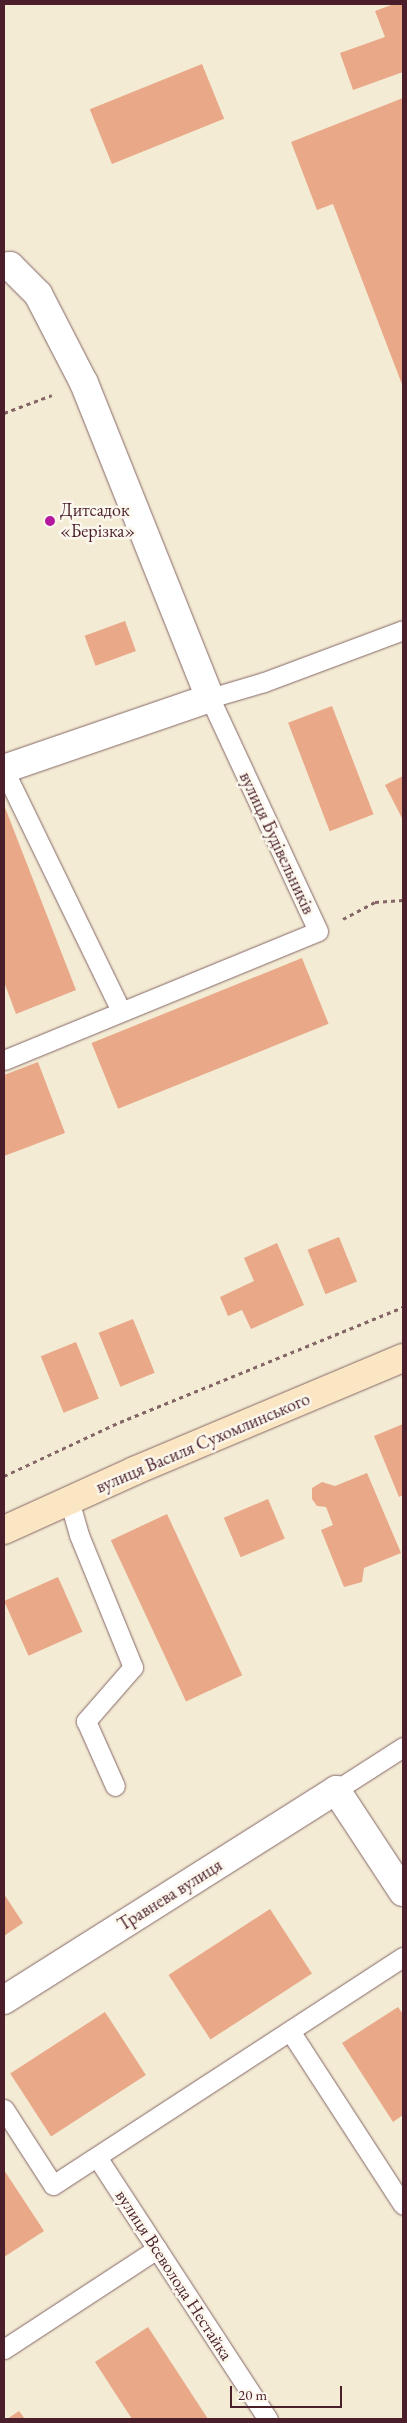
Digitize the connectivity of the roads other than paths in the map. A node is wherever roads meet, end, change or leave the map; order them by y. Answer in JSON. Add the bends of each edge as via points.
{"nodes":[{"id":1,"x":4,"y":267,"type":"edge"},
{"id":2,"x":403,"y":630,"type":"edge"},
{"id":3,"x":210,"y":698,"type":"junction"},
{"id":4,"x":4,"y":769,"type":"edge"},
{"id":5,"x":121,"y":1011,"type":"junction"},
{"id":6,"x":4,"y":1060,"type":"edge"},
{"id":7,"x":403,"y":1358,"type":"edge"},
{"id":8,"x":69,"y":1500,"type":"junction"},
{"id":9,"x":4,"y":1530,"type":"edge"},
{"id":10,"x":403,"y":1747,"type":"edge"},
{"id":11,"x":115,"y":1786,"type":"dead end"},
{"id":12,"x":336,"y":1790,"type":"junction"},
{"id":13,"x":403,"y":1892,"type":"edge"},
{"id":14,"x":403,"y":1957,"type":"edge"},
{"id":15,"x":4,"y":2000,"type":"edge"},
{"id":16,"x":290,"y":2031,"type":"junction"},
{"id":17,"x":4,"y":2109,"type":"edge"},
{"id":18,"x":97,"y":2156,"type":"junction"},
{"id":19,"x":403,"y":2205,"type":"edge"},
{"id":20,"x":157,"y":2249,"type":"junction"},
{"id":21,"x":4,"y":2349,"type":"edge"},
{"id":22,"x":268,"y":2419,"type":"edge"}],
"edges":[{"from":1,"to":3,"type":"street","name":"вулиця Будівельників","via":[[10,266],[38,294],[84,382]]},
{"from":2,"to":3,"type":"lane","via":[[264,682]]},
{"from":3,"to":4,"type":"street"},
{"from":3,"to":5,"type":"lane","name":"вулиця Будівельників","via":[[318,931]]},
{"from":4,"to":5,"type":"lane"},
{"from":5,"to":6,"type":"lane","name":"вулиця Будівельників"},
{"from":7,"to":8,"type":"main road","name":"вулиця Василя Сухомлинського"},
{"from":8,"to":9,"type":"main road","name":"вулиця Василя Сухомлинського"},
{"from":8,"to":11,"type":"lane","via":[[79,1535],[132,1667],[86,1721]]},
{"from":10,"to":12,"type":"lane"},
{"from":12,"to":13,"type":"street"},
{"from":12,"to":15,"type":"street","name":"Травнева вулиця"},
{"from":14,"to":16,"type":"lane"},
{"from":16,"to":18,"type":"lane"},
{"from":16,"to":19,"type":"lane"},
{"from":17,"to":18,"type":"lane","via":[[53,2185]]},
{"from":18,"to":20,"type":"lane","name":"вулиця Всеволода Нестайка"},
{"from":20,"to":21,"type":"lane"},
{"from":20,"to":22,"type":"lane","name":"вулиця Всеволода Нестайка"}]}
